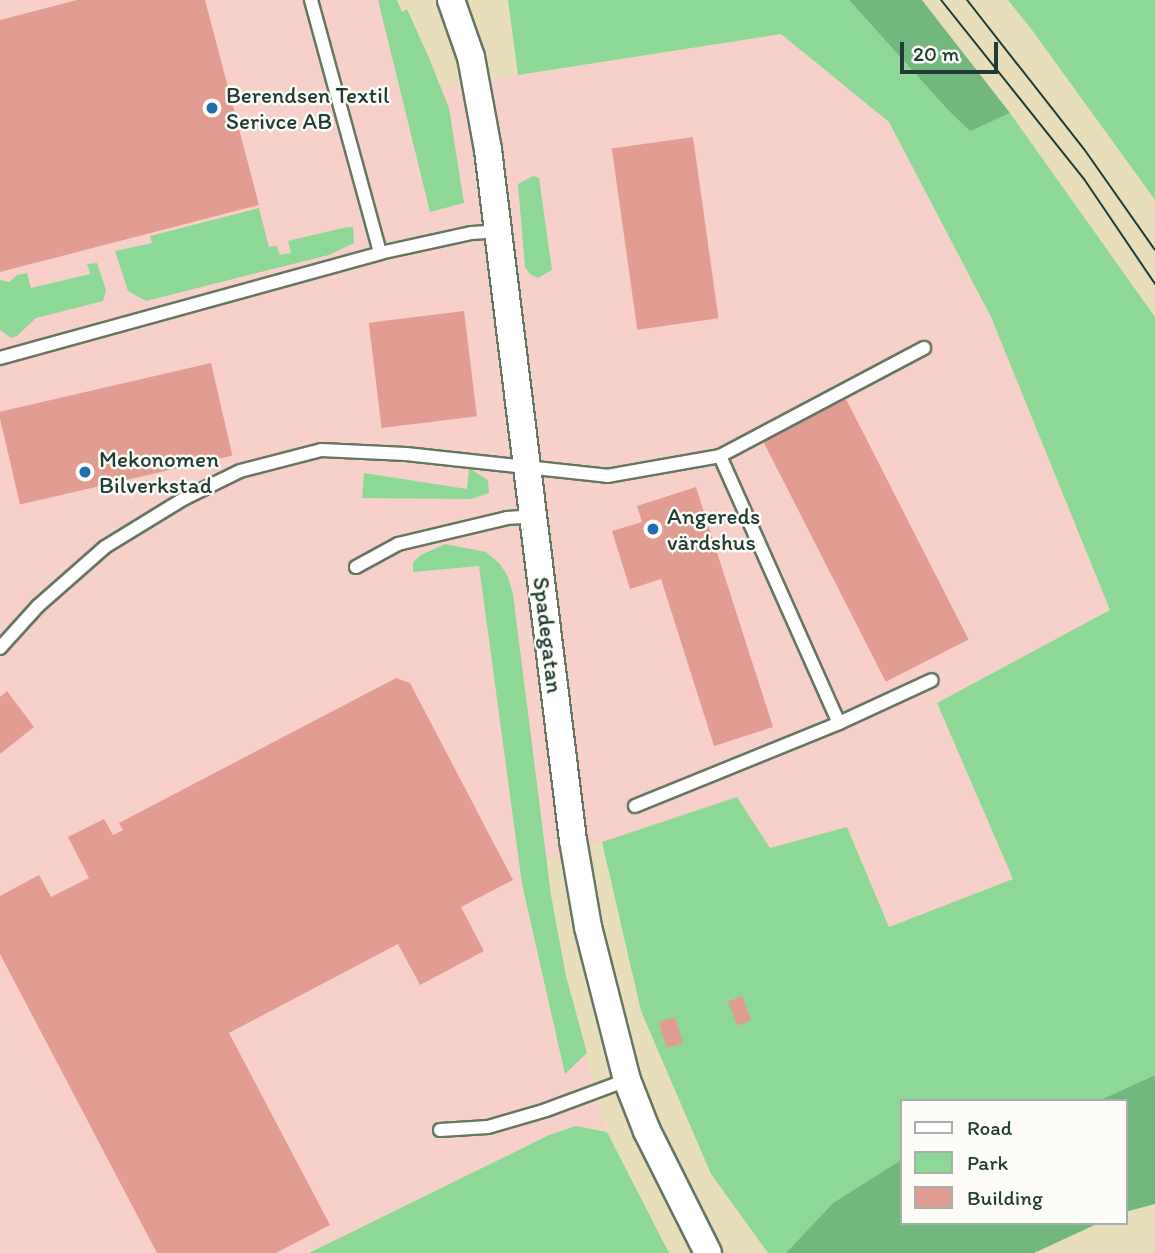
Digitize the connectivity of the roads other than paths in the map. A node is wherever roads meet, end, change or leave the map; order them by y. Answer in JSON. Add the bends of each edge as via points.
{"nodes":[{"id":1,"x":311,"y":0,"type":"edge"},
{"id":2,"x":451,"y":0,"type":"edge"},
{"id":3,"x":499,"y":231,"type":"junction"},
{"id":4,"x":380,"y":253,"type":"junction"},
{"id":5,"x":923,"y":348,"type":"dead end"},
{"id":6,"x":0,"y":358,"type":"edge"},
{"id":7,"x":720,"y":456,"type":"junction"},
{"id":8,"x":527,"y":465,"type":"junction"},
{"id":9,"x":533,"y":516,"type":"junction"},
{"id":10,"x":356,"y":567,"type":"dead end"},
{"id":11,"x":0,"y":648,"type":"edge"},
{"id":12,"x":932,"y":680,"type":"dead end"},
{"id":13,"x":839,"y":723,"type":"junction"},
{"id":14,"x":635,"y":806,"type":"dead end"},
{"id":15,"x":628,"y":1080,"type":"junction"},
{"id":16,"x":440,"y":1130,"type":"dead end"},
{"id":17,"x":708,"y":1253,"type":"edge"}],
"edges":[{"from":1,"to":4,"type":"lane"},
{"from":2,"to":3,"type":"street","name":"Spadegatan","via":[[471,57]]},
{"from":3,"to":4,"type":"lane"},
{"from":3,"to":8,"type":"street","name":"Spadegatan"},
{"from":4,"to":6,"type":"lane"},
{"from":5,"to":7,"type":"lane"},
{"from":7,"to":8,"type":"lane","via":[[607,476]]},
{"from":7,"to":13,"type":"lane"},
{"from":8,"to":9,"type":"street","name":"Spadegatan"},
{"from":8,"to":11,"type":"lane","via":[[321,450],[240,471],[105,547],[38,606]]},
{"from":9,"to":10,"type":"lane","via":[[398,544]]},
{"from":9,"to":15,"type":"street","name":"Spadegatan","via":[[586,915]]},
{"from":12,"to":13,"type":"lane"},
{"from":13,"to":14,"type":"lane"},
{"from":15,"to":16,"type":"lane","via":[[488,1127]]},
{"from":15,"to":17,"type":"street","name":"Spadegatan","via":[[647,1131]]}]}
